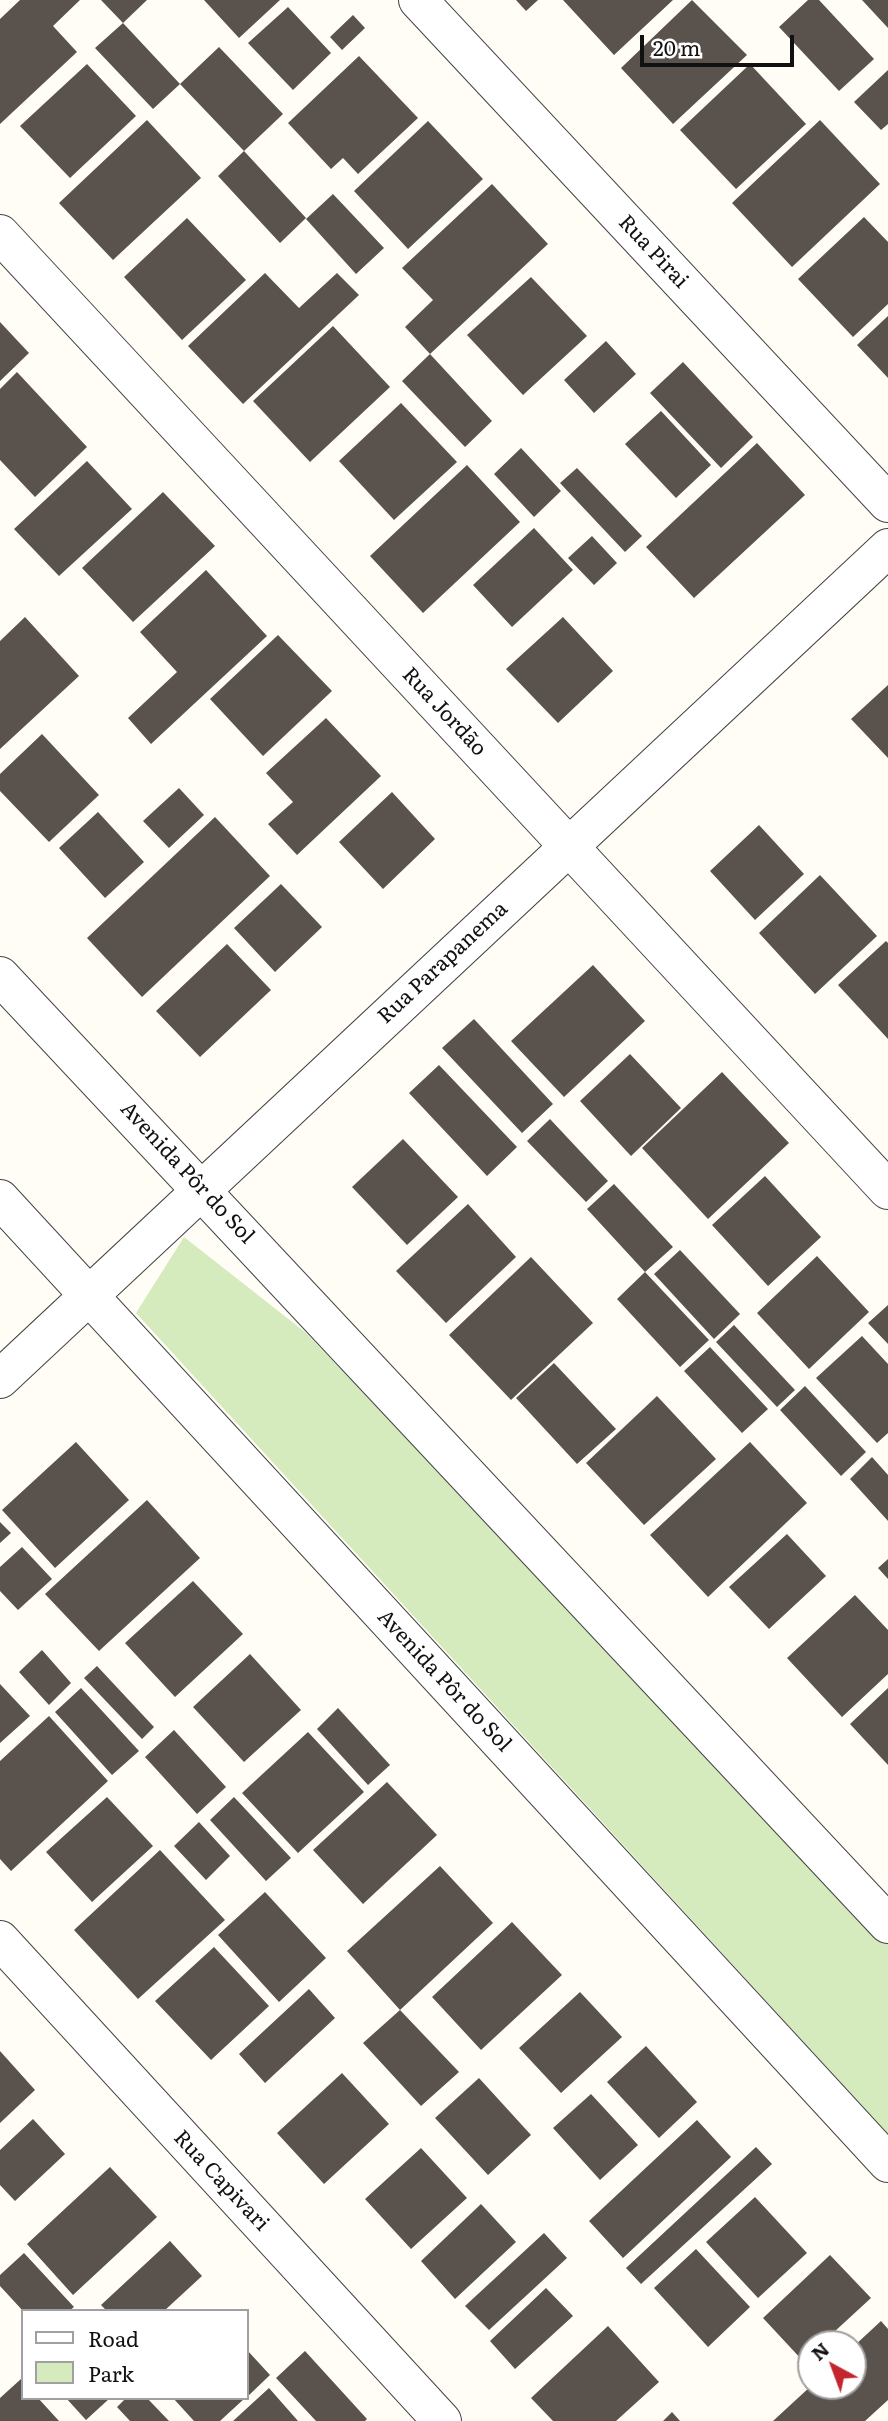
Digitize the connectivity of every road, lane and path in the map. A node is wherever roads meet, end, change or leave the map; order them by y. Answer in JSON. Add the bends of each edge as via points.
{"nodes":[{"id":1,"x":418,"y":0,"type":"edge"},
{"id":2,"x":0,"y":234,"type":"edge"},
{"id":3,"x":888,"y":503,"type":"edge"},
{"id":4,"x":888,"y":548,"type":"edge"},
{"id":5,"x":569,"y":846,"type":"junction"},
{"id":6,"x":0,"y":976,"type":"edge"},
{"id":7,"x":202,"y":1188,"type":"junction"},
{"id":8,"x":888,"y":1190,"type":"edge"},
{"id":9,"x":0,"y":1199,"type":"edge"},
{"id":10,"x":89,"y":1297,"type":"junction"},
{"id":11,"x":0,"y":1379,"type":"edge"},
{"id":12,"x":888,"y":1924,"type":"edge"},
{"id":13,"x":0,"y":1940,"type":"edge"},
{"id":14,"x":888,"y":2163,"type":"edge"},
{"id":15,"x":442,"y":2421,"type":"edge"}],
"edges":[{"from":1,"to":3,"type":"street","name":"Rua Pirai"},
{"from":2,"to":5,"type":"street","name":"Rua Jordão"},
{"from":4,"to":5,"type":"street","name":"Rua Parapanema"},
{"from":5,"to":7,"type":"street","name":"Rua Parapanema"},
{"from":5,"to":8,"type":"street","name":"Rua Jordão"},
{"from":6,"to":7,"type":"street","name":"Avenida Pôr do Sol"},
{"from":7,"to":10,"type":"street","name":"Rua Parapanema"},
{"from":7,"to":12,"type":"street","name":"Avenida Pôr do Sol"},
{"from":9,"to":10,"type":"street","name":"Avenida Pôr do Sol"},
{"from":10,"to":11,"type":"street","name":"Rua Parapanema"},
{"from":10,"to":14,"type":"street","name":"Avenida Pôr do Sol"},
{"from":13,"to":15,"type":"street","name":"Rua Capivari"}]}
